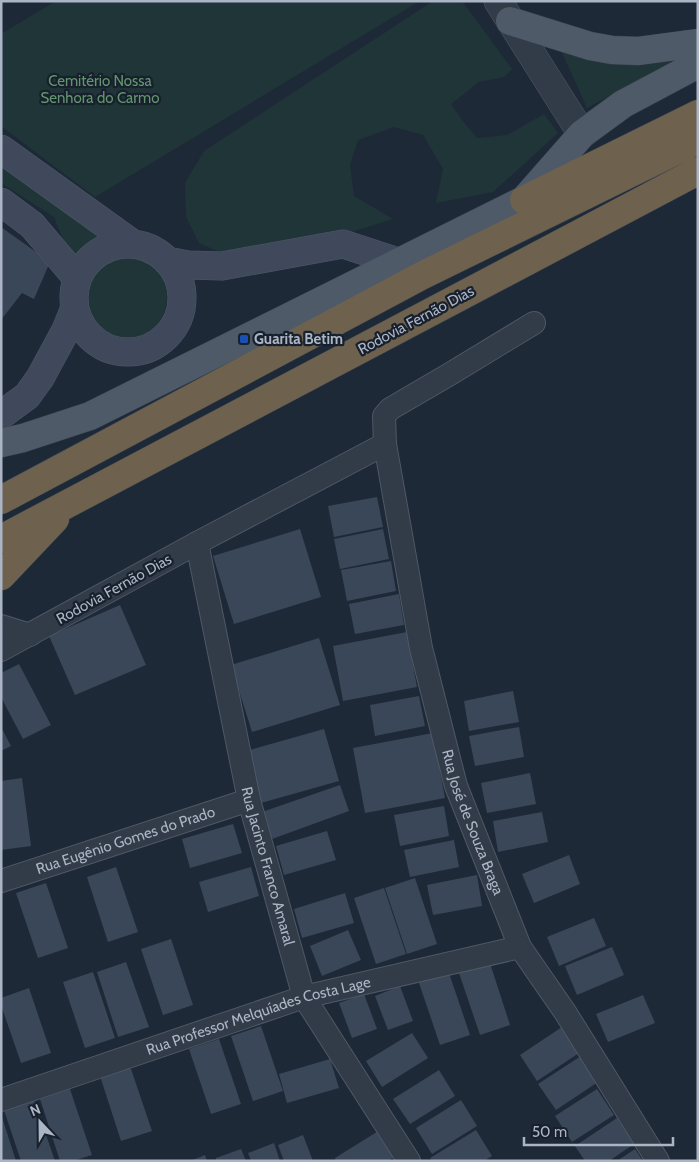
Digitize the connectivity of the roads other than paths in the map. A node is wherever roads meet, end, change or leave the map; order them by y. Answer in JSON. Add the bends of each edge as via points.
{"nodes":[{"id":1,"x":504,"y":11,"type":"edge"},
{"id":2,"x":698,"y":43,"type":"edge"},
{"id":3,"x":698,"y":64,"type":"edge"},
{"id":4,"x":698,"y":114,"type":"edge"},
{"id":5,"x":582,"y":134,"type":"junction"},
{"id":6,"x":698,"y":140,"type":"edge"},
{"id":7,"x":1,"y":149,"type":"edge"},
{"id":8,"x":698,"y":171,"type":"edge"},
{"id":9,"x":524,"y":200,"type":"junction"},
{"id":10,"x":1,"y":202,"type":"edge"},
{"id":11,"x":133,"y":244,"type":"junction"},
{"id":12,"x":168,"y":261,"type":"junction"},
{"id":13,"x":398,"y":262,"type":"junction"},
{"id":14,"x":77,"y":278,"type":"junction"},
{"id":15,"x":74,"y":310,"type":"junction"},
{"id":16,"x":534,"y":323,"type":"dead end"},
{"id":17,"x":1,"y":415,"type":"edge"},
{"id":18,"x":1,"y":443,"type":"edge"},
{"id":19,"x":385,"y":444,"type":"junction"},
{"id":20,"x":1,"y":500,"type":"edge"},
{"id":21,"x":69,"y":504,"type":"junction"},
{"id":22,"x":1,"y":539,"type":"edge"},
{"id":23,"x":197,"y":543,"type":"junction"},
{"id":24,"x":1,"y":576,"type":"edge"},
{"id":25,"x":1,"y":626,"type":"edge"},
{"id":26,"x":30,"y":635,"type":"junction"},
{"id":27,"x":1,"y":650,"type":"edge"},
{"id":28,"x":249,"y":800,"type":"junction"},
{"id":29,"x":1,"y":881,"type":"edge"},
{"id":30,"x":520,"y":947,"type":"junction"},
{"id":31,"x":304,"y":997,"type":"junction"},
{"id":32,"x":1,"y":1100,"type":"edge"},
{"id":33,"x":409,"y":1161,"type":"edge"},
{"id":34,"x":658,"y":1161,"type":"edge"}],
"edges":[{"from":1,"to":2,"type":"main road","via":[[590,46],[612,50],[638,51]]},
{"from":1,"to":5,"type":"street"},
{"from":3,"to":5,"type":"main road","via":[[623,104]]},
{"from":4,"to":9,"type":"highway"},
{"from":5,"to":9,"type":"main road"},
{"from":6,"to":20,"type":"highway","via":[[423,275]]},
{"from":7,"to":11,"type":"main road"},
{"from":8,"to":21,"type":"highway","name":"Rodovia Fernão Dias"},
{"from":9,"to":13,"type":"main road"},
{"from":10,"to":14,"type":"main road","via":[[32,225]]},
{"from":11,"to":12,"type":"main road","via":[[150,249]]},
{"from":11,"to":14,"type":"main road","via":[[100,252],[86,263]]},
{"from":12,"to":13,"type":"main road","via":[[222,266],[343,244]]},
{"from":12,"to":15,"type":"main road","via":[[178,276],[182,293],[181,312],[173,328],[153,346],[127,353],[109,349],[93,340],[81,326]]},
{"from":13,"to":18,"type":"main road","via":[[90,416]]},
{"from":14,"to":15,"type":"main road"},
{"from":15,"to":17,"type":"main road","via":[[40,378],[27,396]]},
{"from":16,"to":19,"type":"street","name":"Rua José de Souza Braga","via":[[390,409],[384,416]]},
{"from":19,"to":23,"type":"street","name":"Rodovia Fernão Dias"},
{"from":19,"to":30,"type":"street","name":"Rua José de Souza Braga","via":[[421,648],[456,786]]},
{"from":21,"to":22,"type":"highway","name":"Rodovia Fernão Dias"},
{"from":21,"to":24,"type":"highway"},
{"from":23,"to":26,"type":"street","name":"Rodovia Fernão Dias"},
{"from":23,"to":28,"type":"street","name":"Rua Jacinto Franco Amaral"},
{"from":25,"to":26,"type":"street"},
{"from":26,"to":27,"type":"street","name":"Rodovia Fernão Dias"},
{"from":28,"to":29,"type":"street","name":"Rua Eugênio Gomes do Prado"},
{"from":28,"to":31,"type":"street","name":"Rua Jacinto Franco Amaral"},
{"from":30,"to":31,"type":"street","name":"Rua Professor Melquíades Costa Lage"},
{"from":30,"to":34,"type":"street","name":"Rua José de Souza Braga","via":[[565,1012]]},
{"from":31,"to":32,"type":"street","name":"Rua Professor Melquíades Costa Lage"},
{"from":31,"to":33,"type":"street","name":"Rua Jacinto Franco Amaral"}]}
